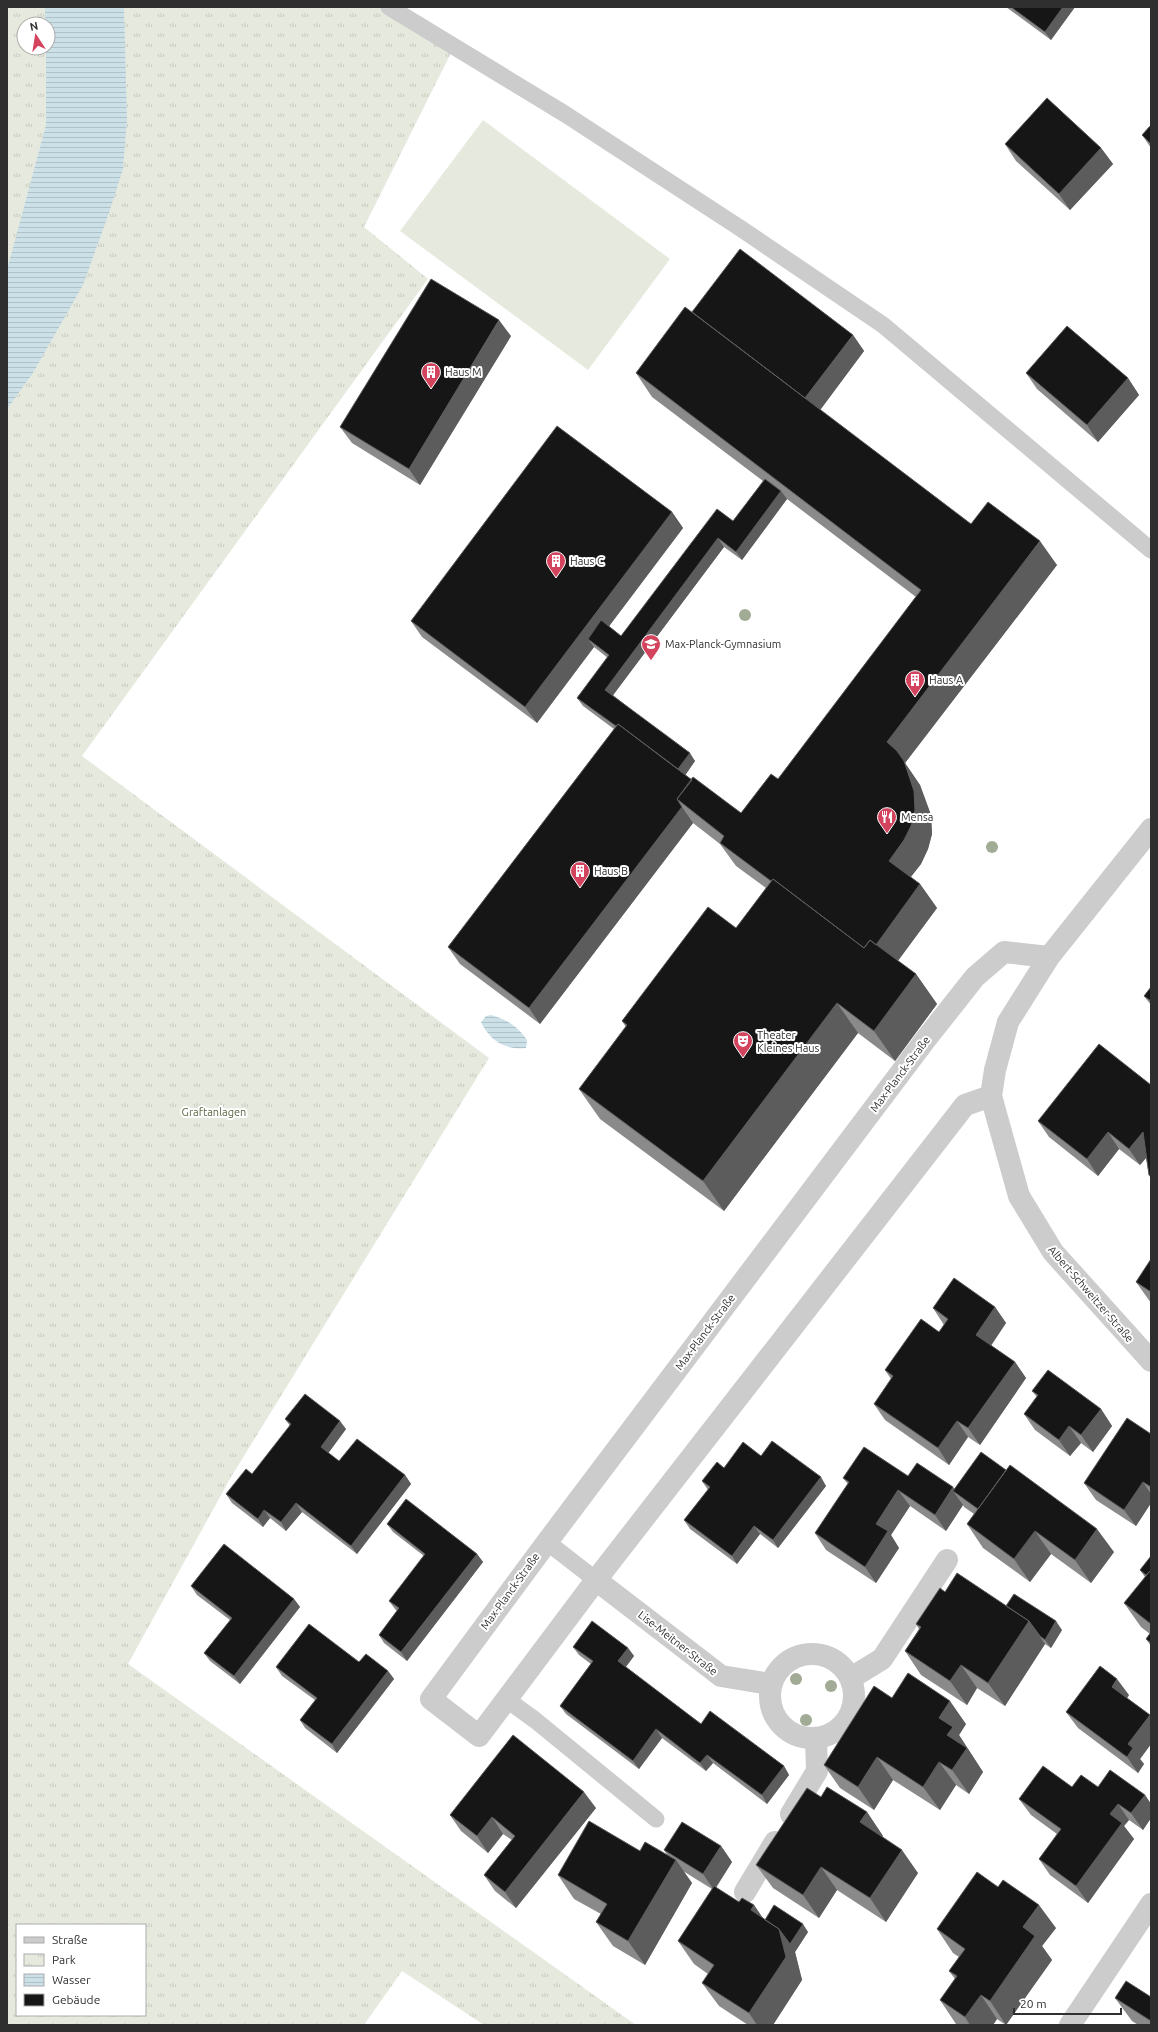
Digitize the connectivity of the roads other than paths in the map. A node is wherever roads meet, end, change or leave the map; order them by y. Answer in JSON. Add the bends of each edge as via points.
{"nodes":[{"id":1,"x":389,"y":7,"type":"edge"},
{"id":2,"x":1151,"y":550,"type":"edge"},
{"id":3,"x":1151,"y":829,"type":"edge"},
{"id":4,"x":1049,"y":957,"type":"junction"},
{"id":5,"x":991,"y":1096,"type":"junction"},
{"id":6,"x":1151,"y":1361,"type":"edge"},
{"id":7,"x":547,"y":1542,"type":"junction"},
{"id":8,"x":947,"y":1560,"type":"dead end"},
{"id":9,"x":596,"y":1580,"type":"junction"},
{"id":10,"x":851,"y":1678,"type":"junction"},
{"id":11,"x":770,"y":1684,"type":"junction"},
{"id":12,"x":506,"y":1699,"type":"junction"},
{"id":13,"x":816,"y":1739,"type":"junction"},
{"id":14,"x":656,"y":1819,"type":"dead end"},
{"id":15,"x":744,"y":1892,"type":"dead end"},
{"id":16,"x":1151,"y":1904,"type":"edge"},
{"id":17,"x":1070,"y":2025,"type":"edge"}],
"edges":[{"from":1,"to":2,"type":"lane","via":[[565,114],[883,325]]},
{"from":3,"to":4,"type":"street"},
{"from":4,"to":5,"type":"street","name":"Albert-Schweitzer-Straße","via":[[1008,1022]]},
{"from":4,"to":7,"type":"street","name":"Max-Planck-Straße","via":[[1004,952],[975,977]]},
{"from":5,"to":6,"type":"street","name":"Albert-Schweitzer-Straße","via":[[1019,1196],[1053,1252]]},
{"from":5,"to":9,"type":"street","name":"Max-Planck-Straße","via":[[965,1105]]},
{"from":7,"to":9,"type":"lane"},
{"from":7,"to":12,"type":"street","name":"Max-Planck-Straße","via":[[431,1699],[479,1736]]},
{"from":8,"to":10,"type":"street","via":[[882,1659]]},
{"from":9,"to":11,"type":"street","name":"Lise-Meitner-Straße","via":[[720,1676]]},
{"from":9,"to":12,"type":"street","name":"Max-Planck-Straße"},
{"from":10,"to":11,"type":"street","via":[[837,1662],[818,1653],[787,1660]]},
{"from":10,"to":13,"type":"street","via":[[854,1699],[848,1718],[839,1729]]},
{"from":11,"to":13,"type":"street","via":[[769,1705],[780,1726],[796,1736]]},
{"from":12,"to":14,"type":"lane"},
{"from":13,"to":15,"type":"street","via":[[817,1771]]},
{"from":16,"to":17,"type":"street"}]}
